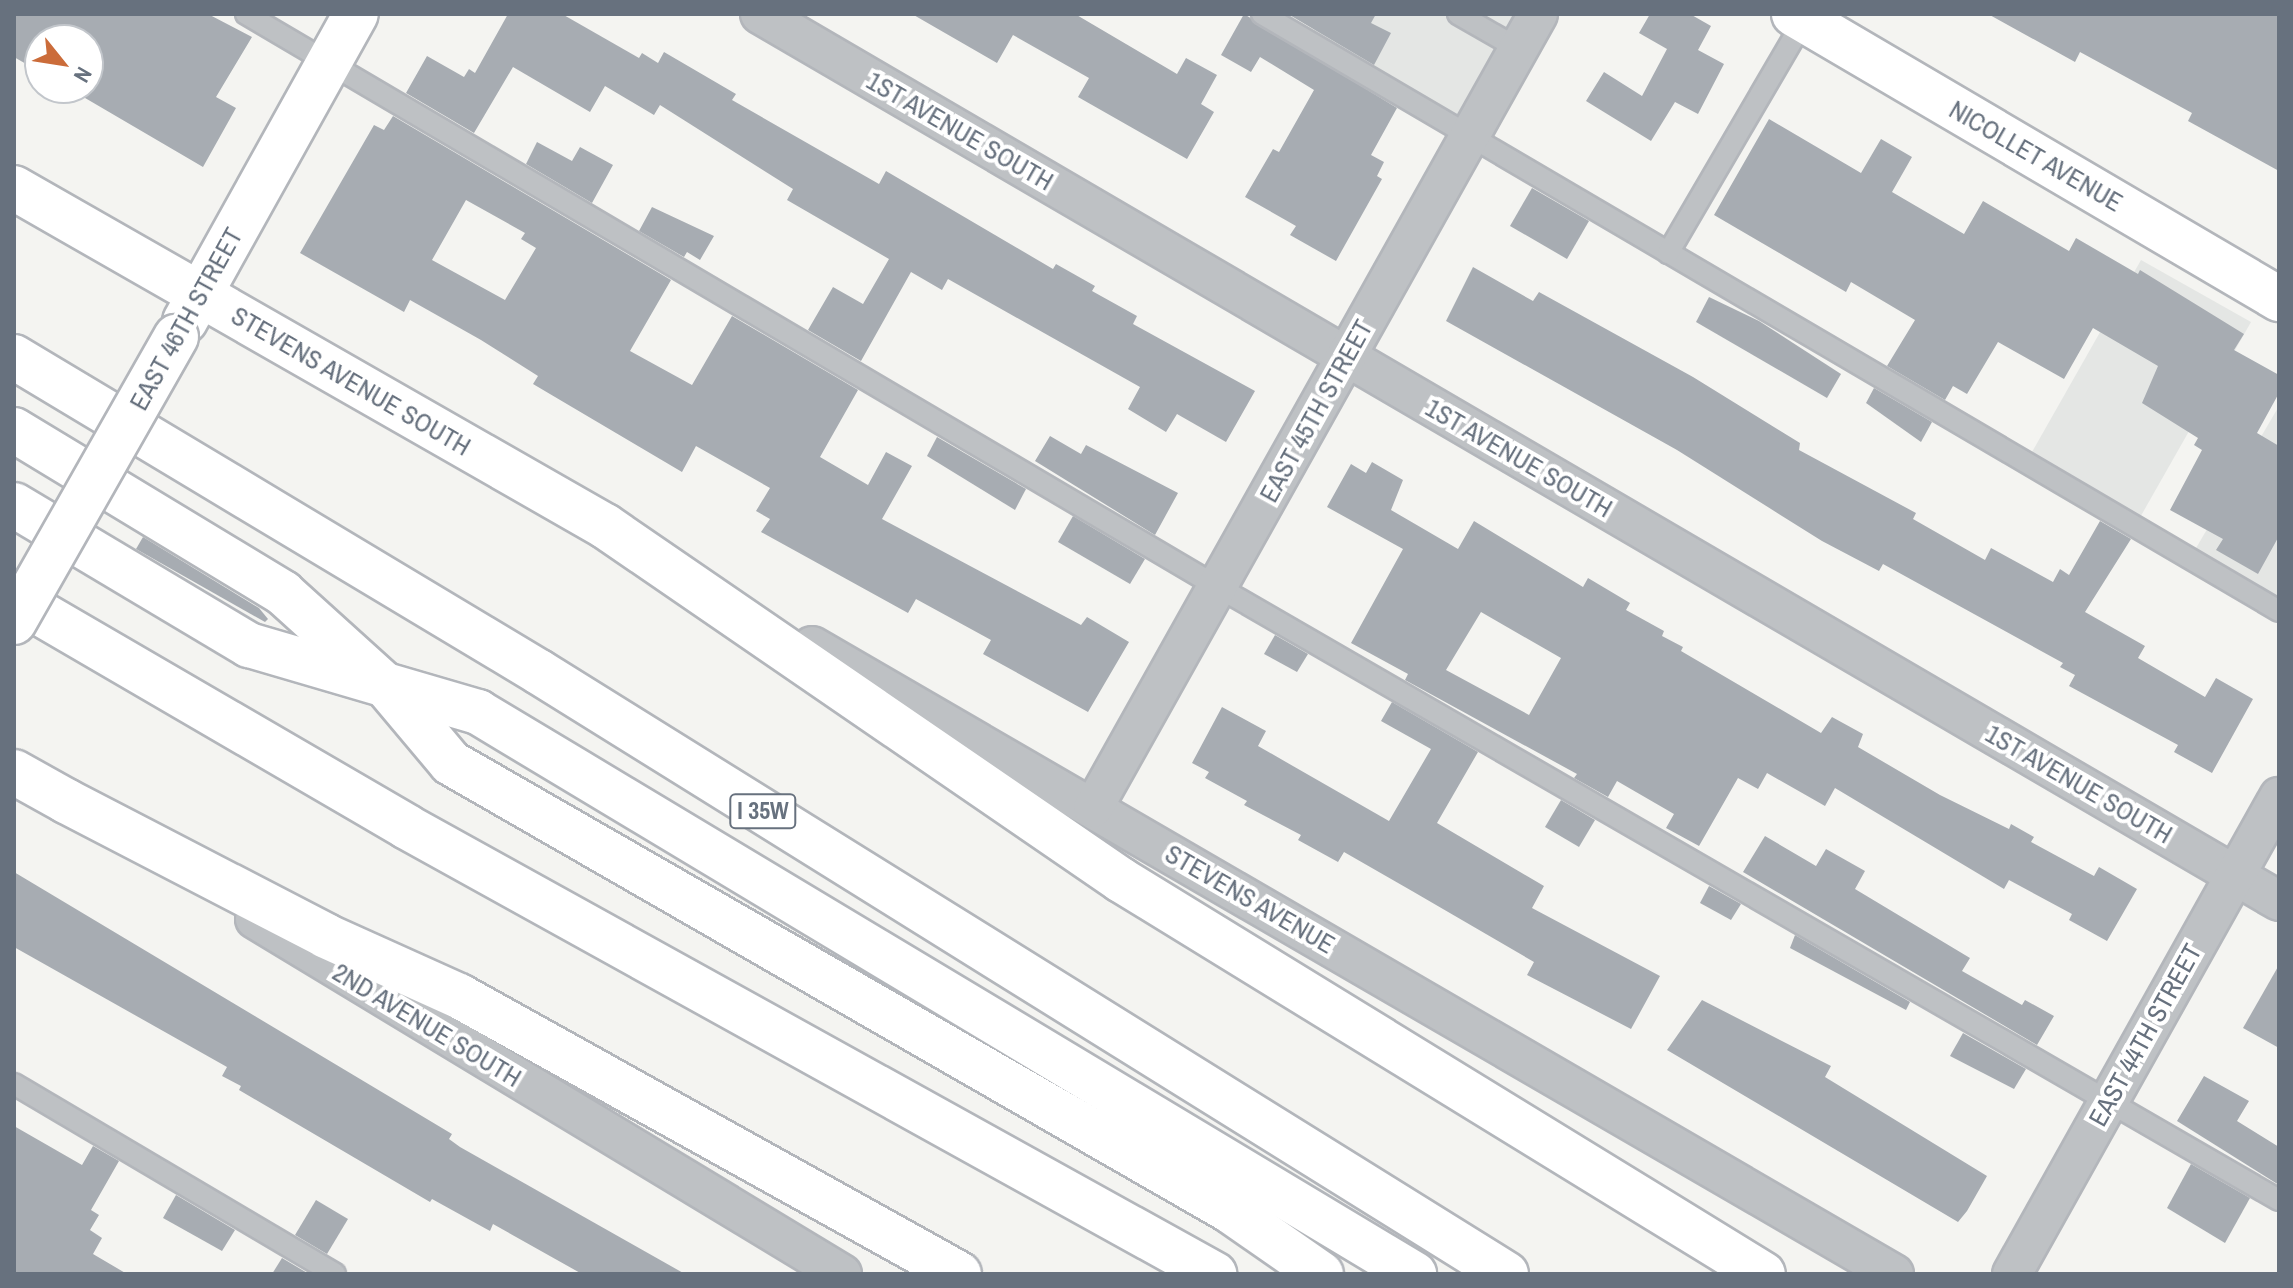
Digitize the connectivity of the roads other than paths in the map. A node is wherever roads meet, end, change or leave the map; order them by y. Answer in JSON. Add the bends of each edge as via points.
{"nodes":[{"id":1,"x":246,"y":14,"type":"edge"},
{"id":2,"x":356,"y":14,"type":"edge"},
{"id":3,"x":760,"y":14,"type":"edge"},
{"id":4,"x":1262,"y":14,"type":"edge"},
{"id":5,"x":1458,"y":14,"type":"edge"},
{"id":6,"x":1538,"y":14,"type":"edge"},
{"id":7,"x":1807,"y":18,"type":"edge"},
{"id":8,"x":1519,"y":49,"type":"junction"},
{"id":9,"x":329,"y":62,"type":"junction"},
{"id":10,"x":1470,"y":138,"type":"junction"},
{"id":11,"x":14,"y":188,"type":"edge"},
{"id":12,"x":1668,"y":253,"type":"junction"},
{"id":13,"x":200,"y":295,"type":"junction"},
{"id":14,"x":2279,"y":299,"type":"edge"},
{"id":15,"x":14,"y":357,"type":"edge"},
{"id":16,"x":1346,"y":357,"type":"junction"},
{"id":17,"x":14,"y":430,"type":"edge"},
{"id":18,"x":14,"y":505,"type":"edge"},
{"id":19,"x":605,"y":526,"type":"junction"},
{"id":20,"x":1218,"y":587,"type":"junction"},
{"id":21,"x":14,"y":598,"type":"edge"},
{"id":22,"x":2279,"y":611,"type":"edge"},
{"id":23,"x":14,"y":622,"type":"edge"},
{"id":24,"x":388,"y":688,"type":"junction"},
{"id":25,"x":14,"y":772,"type":"edge"},
{"id":26,"x":2279,"y":797,"type":"edge"},
{"id":27,"x":66,"y":801,"type":"junction"},
{"id":28,"x":1093,"y":808,"type":"junction"},
{"id":29,"x":2235,"y":875,"type":"junction"},
{"id":30,"x":2279,"y":901,"type":"edge"},
{"id":31,"x":14,"y":1084,"type":"edge"},
{"id":32,"x":2109,"y":1101,"type":"junction"},
{"id":33,"x":2279,"y":1200,"type":"edge"},
{"id":34,"x":836,"y":1273,"type":"edge"},
{"id":35,"x":335,"y":1274,"type":"edge"},
{"id":36,"x":959,"y":1274,"type":"edge"},
{"id":37,"x":1214,"y":1274,"type":"edge"},
{"id":38,"x":1321,"y":1274,"type":"edge"},
{"id":39,"x":1414,"y":1274,"type":"edge"},
{"id":40,"x":1506,"y":1274,"type":"edge"},
{"id":41,"x":1763,"y":1274,"type":"edge"},
{"id":42,"x":1894,"y":1274,"type":"edge"},
{"id":43,"x":2012,"y":1274,"type":"edge"}],
"edges":[{"from":1,"to":9,"type":"lane"},
{"from":2,"to":9,"type":"main road","name":"EAST 46TH STREET"},
{"from":3,"to":16,"type":"street","name":"1ST AVENUE SOUTH"},
{"from":4,"to":10,"type":"lane"},
{"from":5,"to":8,"type":"lane"},
{"from":6,"to":8,"type":"street","name":"EAST 45TH STREET"},
{"from":7,"to":12,"type":"lane"},
{"from":7,"to":14,"type":"main road","name":"NICOLLET AVENUE"},
{"from":8,"to":10,"type":"street","name":"EAST 45TH STREET"},
{"from":9,"to":13,"type":"main road","name":"EAST 46TH STREET"},
{"from":9,"to":20,"type":"lane"},
{"from":10,"to":12,"type":"lane"},
{"from":10,"to":16,"type":"street","name":"EAST 45TH STREET"},
{"from":11,"to":13,"type":"main road","name":"STEVENS AVENUE SOUTH"},
{"from":12,"to":22,"type":"lane"},
{"from":13,"to":19,"type":"main road","name":"STEVENS AVENUE SOUTH"},
{"from":13,"to":23,"type":"main road","name":"EAST 46TH STREET","bridge":true},
{"from":15,"to":40,"type":"main road","number":"I 35W","via":[[553,681]]},
{"from":16,"to":20,"type":"street","name":"EAST 45TH STREET"},
{"from":16,"to":29,"type":"street","name":"1ST AVENUE SOUTH"},
{"from":17,"to":24,"type":"main road","via":[[283,593]]},
{"from":18,"to":24,"type":"main road","via":[[249,645]]},
{"from":19,"to":28,"type":"street","name":"STEVENS AVENUE"},
{"from":19,"to":41,"type":"main road","name":"STEVENS AVENUE SOUTH","via":[[1121,880]]},
{"from":20,"to":28,"type":"street","name":"EAST 45TH STREET"},
{"from":20,"to":32,"type":"lane"},
{"from":21,"to":37,"type":"main road","via":[[407,827]]},
{"from":24,"to":38,"type":"main road","via":[[451,763],[1229,1210]]},
{"from":24,"to":39,"type":"main road","via":[[478,712]]},
{"from":25,"to":27,"type":"main road","name":"2ND AVENUE SOUTH"},
{"from":26,"to":29,"type":"street","name":"EAST 44TH STREET"},
{"from":27,"to":34,"type":"street","name":"2ND AVENUE SOUTH"},
{"from":27,"to":36,"type":"main road","via":[[326,936],[459,996]]},
{"from":28,"to":42,"type":"street","name":"STEVENS AVENUE"},
{"from":29,"to":30,"type":"street","name":"1ST AVENUE SOUTH"},
{"from":29,"to":32,"type":"street","name":"EAST 44TH STREET"},
{"from":31,"to":35,"type":"lane"},
{"from":32,"to":33,"type":"lane"},
{"from":32,"to":43,"type":"street","name":"EAST 44TH STREET"}]}
